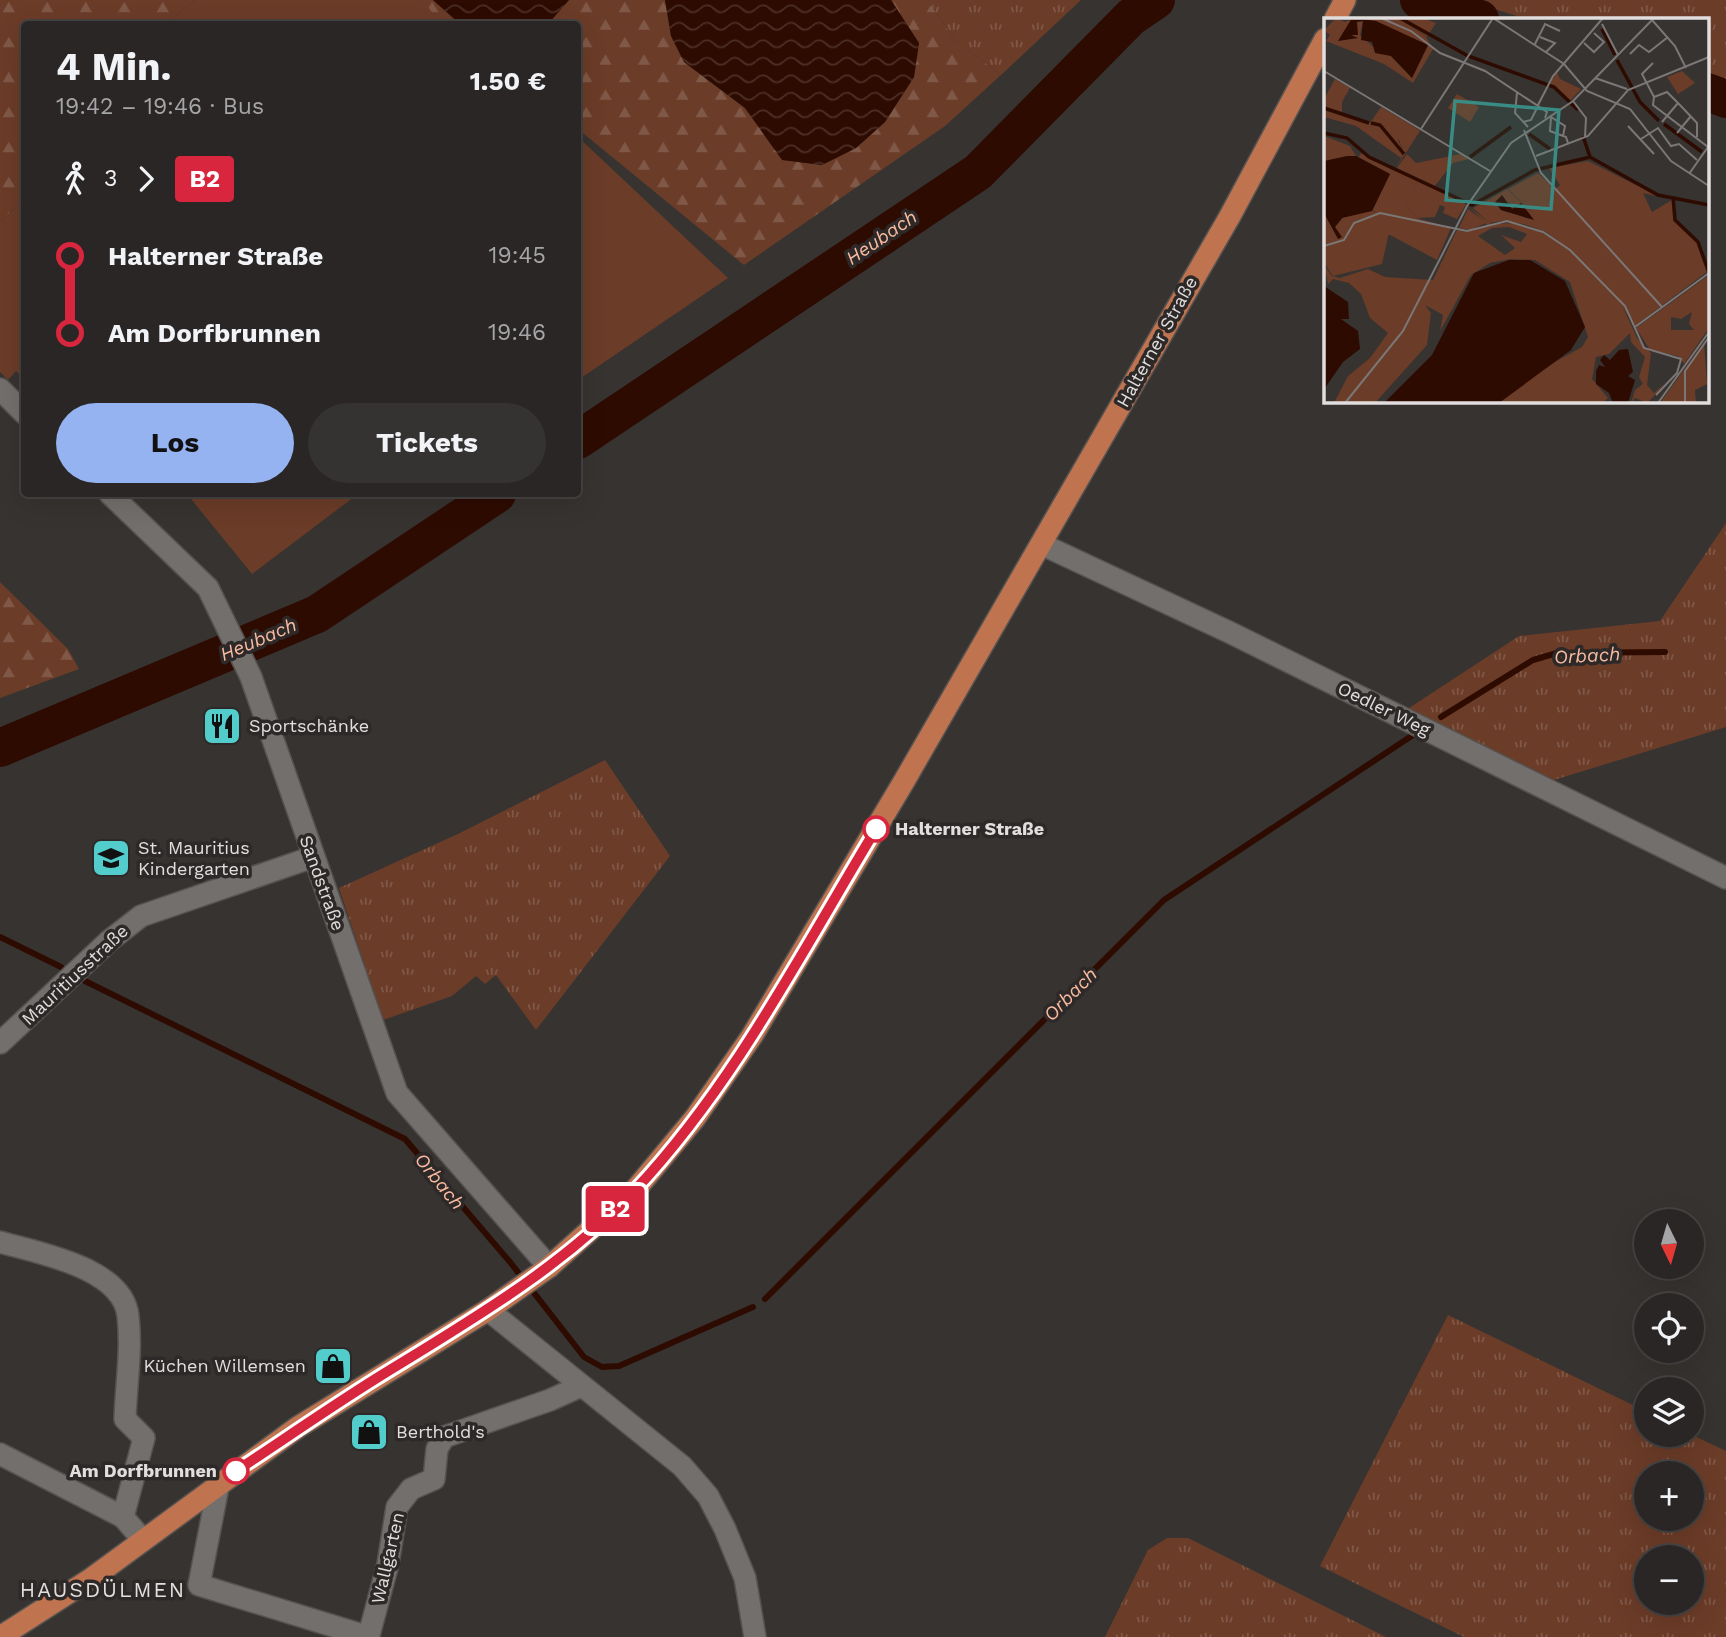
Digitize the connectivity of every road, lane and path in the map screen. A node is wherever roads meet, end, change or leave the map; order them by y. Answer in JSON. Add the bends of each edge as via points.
{"nodes":[{"id":1,"x":1345,"y":0,"type":"edge"},
{"id":2,"x":1336,"y":18,"type":"edge"},
{"id":3,"x":1324,"y":41,"type":"edge"},
{"id":4,"x":0,"y":389,"type":"edge"},
{"id":5,"x":21,"y":409,"type":"edge"},
{"id":6,"x":113,"y":497,"type":"edge"},
{"id":7,"x":1041,"y":544,"type":"junction"},
{"id":8,"x":313,"y":857,"type":"junction"},
{"id":9,"x":1726,"y":878,"type":"edge"},
{"id":10,"x":0,"y":1043,"type":"edge"},
{"id":11,"x":0,"y":1242,"type":"edge"},
{"id":12,"x":543,"y":1271,"type":"junction"},
{"id":13,"x":488,"y":1310,"type":"junction"},
{"id":14,"x":581,"y":1386,"type":"junction"},
{"id":15,"x":0,"y":1454,"type":"edge"},
{"id":16,"x":219,"y":1482,"type":"junction"},
{"id":17,"x":123,"y":1517,"type":"junction"},
{"id":18,"x":142,"y":1539,"type":"junction"},
{"id":19,"x":369,"y":1636,"type":"edge"},
{"id":20,"x":0,"y":1637,"type":"edge"},
{"id":21,"x":755,"y":1637,"type":"edge"}],
"edges":[{"from":1,"to":2,"type":"main road"},
{"from":3,"to":7,"type":"main road","name":"Halterner Straße","via":[[1230,216]]},
{"from":4,"to":5,"type":"street"},
{"from":6,"to":8,"type":"street","name":"Sandstraße","via":[[208,587],[251,677]]},
{"from":7,"to":9,"type":"street","name":"Oedler Weg"},
{"from":7,"to":12,"type":"main road","name":"Halterner Straße","via":[[744,1047],[695,1118],[636,1189]]},
{"from":8,"to":10,"type":"street","name":"Mauritiusstraße","via":[[141,916]]},
{"from":8,"to":12,"type":"street","name":"Sandstraße","via":[[397,1093]]},
{"from":11,"to":17,"type":"street","via":[[67,1260],[116,1287],[128,1314],[125,1419],[144,1438]]},
{"from":12,"to":13,"type":"main road","name":"Halterner Straße"},
{"from":13,"to":14,"type":"street"},
{"from":13,"to":16,"type":"main road","name":"Halterner Straße","via":[[298,1427]]},
{"from":14,"to":19,"type":"street","name":"Wallgarten","via":[[444,1437],[437,1449],[434,1479],[411,1489],[397,1507]]},
{"from":14,"to":21,"type":"street","via":[[681,1466],[708,1496],[745,1578]]},
{"from":15,"to":17,"type":"street"},
{"from":16,"to":18,"type":"main road","name":"Halterner Straße"},
{"from":16,"to":19,"type":"street","name":"Wallgarten","via":[[199,1585]]},
{"from":17,"to":18,"type":"street"},
{"from":18,"to":20,"type":"main road","name":"Halterner Straße","via":[[92,1578]]}]}
